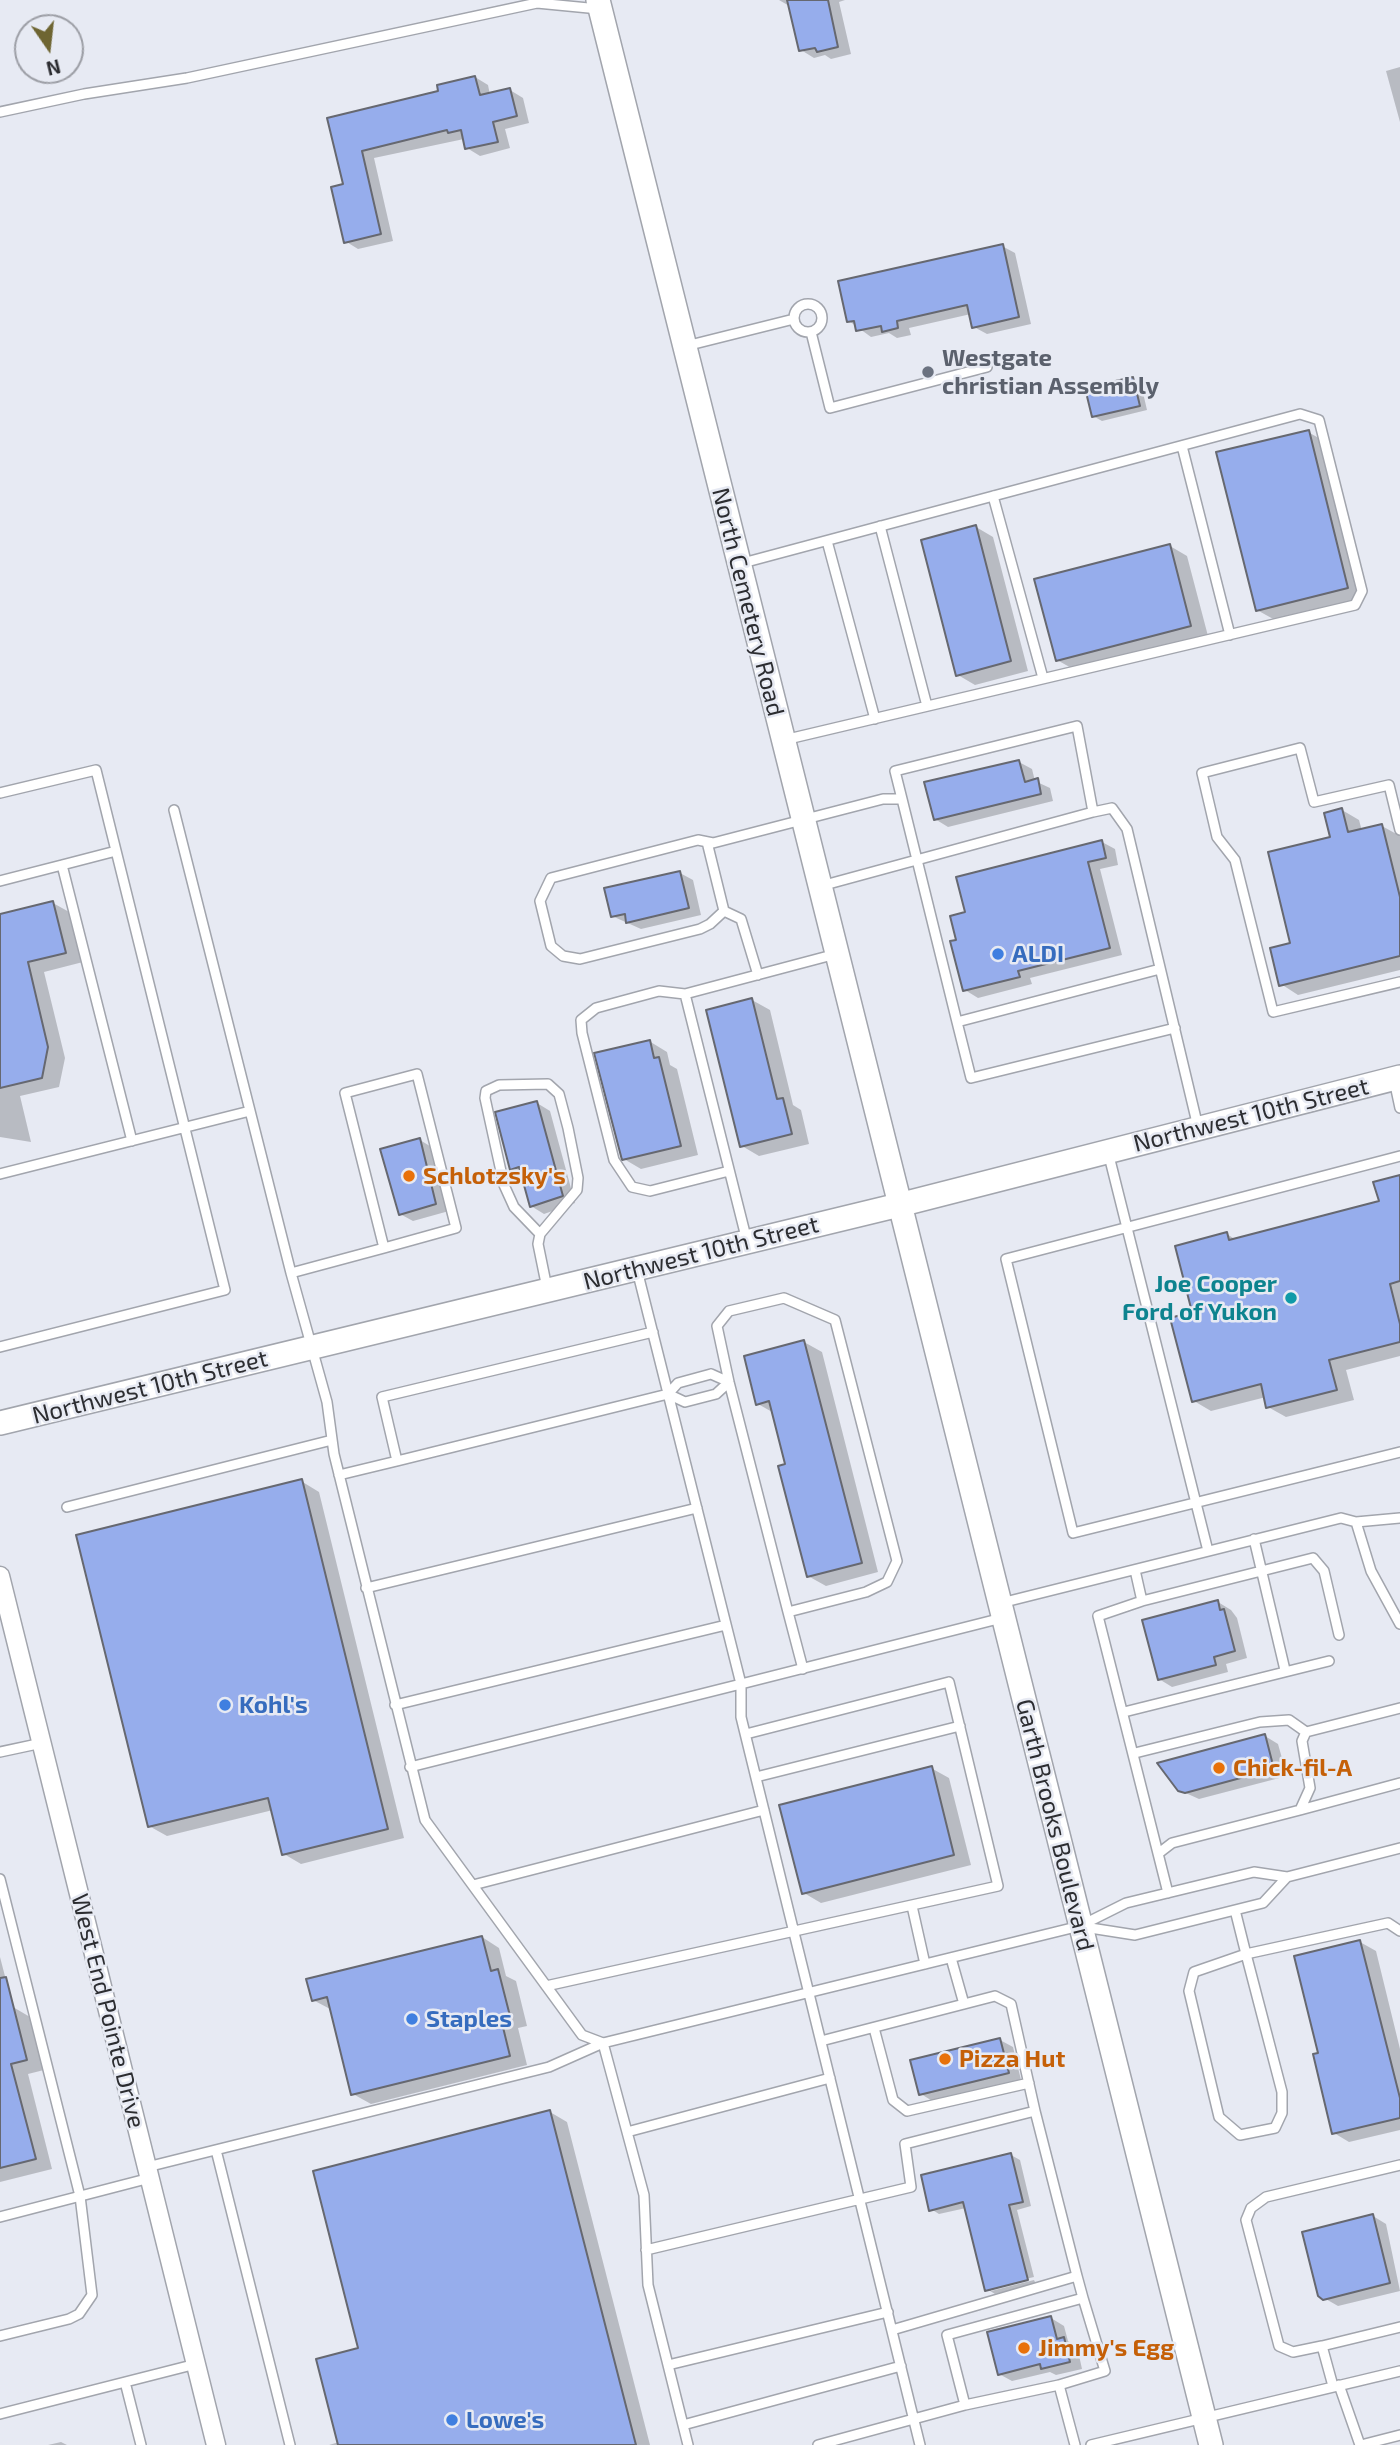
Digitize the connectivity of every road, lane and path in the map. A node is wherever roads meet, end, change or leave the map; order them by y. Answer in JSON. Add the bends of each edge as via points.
{"nodes":[{"id":1,"x":599,"y":4,"type":"edge"},
{"id":2,"x":0,"y":112,"type":"edge"},
{"id":3,"x":794,"y":319,"type":"junction"},
{"id":4,"x":811,"y":331,"type":"junction"},
{"id":5,"x":684,"y":346,"type":"junction"},
{"id":6,"x":987,"y":367,"type":"dead end"},
{"id":7,"x":1182,"y":446,"type":"junction"},
{"id":8,"x":993,"y":496,"type":"junction"},
{"id":9,"x":880,"y":526,"type":"junction"},
{"id":10,"x":827,"y":541,"type":"junction"},
{"id":11,"x":739,"y":564,"type":"junction"},
{"id":12,"x":1230,"y":635,"type":"junction"},
{"id":13,"x":1044,"y":678,"type":"junction"},
{"id":14,"x":927,"y":706,"type":"junction"},
{"id":15,"x":875,"y":719,"type":"junction"},
{"id":16,"x":783,"y":741,"type":"junction"},
{"id":17,"x":0,"y":793,"type":"edge"},
{"id":18,"x":902,"y":799,"type":"junction"},
{"id":19,"x":174,"y":810,"type":"dead end"},
{"id":20,"x":1093,"y":812,"type":"junction"},
{"id":21,"x":802,"y":820,"type":"junction"},
{"id":22,"x":1400,"y":830,"type":"edge"},
{"id":23,"x":707,"y":842,"type":"junction"},
{"id":24,"x":116,"y":851,"type":"junction"},
{"id":25,"x":915,"y":858,"type":"junction"},
{"id":26,"x":62,"y":865,"type":"junction"},
{"id":27,"x":0,"y":881,"type":"edge"},
{"id":28,"x":819,"y":887,"type":"junction"},
{"id":29,"x":724,"y":911,"type":"junction"},
{"id":30,"x":836,"y":954,"type":"junction"},
{"id":31,"x":1160,"y":969,"type":"junction"},
{"id":32,"x":758,"y":975,"type":"junction"},
{"id":33,"x":1400,"y":982,"type":"edge"},
{"id":34,"x":685,"y":994,"type":"junction"},
{"id":35,"x":957,"y":1022,"type":"junction"},
{"id":36,"x":1174,"y":1028,"type":"junction"},
{"id":37,"x":1397,"y":1078,"type":"edge"},
{"id":38,"x":1400,"y":1108,"type":"edge"},
{"id":39,"x":250,"y":1111,"type":"junction"},
{"id":40,"x":185,"y":1128,"type":"junction"},
{"id":41,"x":1199,"y":1128,"type":"junction"},
{"id":42,"x":132,"y":1141,"type":"junction"},
{"id":43,"x":1108,"y":1152,"type":"junction"},
{"id":44,"x":1400,"y":1156,"type":"edge"},
{"id":45,"x":729,"y":1171,"type":"junction"},
{"id":46,"x":0,"y":1174,"type":"edge"},
{"id":47,"x":898,"y":1205,"type":"junction"},
{"id":48,"x":1127,"y":1230,"type":"junction"},
{"id":49,"x":540,"y":1234,"type":"junction"},
{"id":50,"x":747,"y":1242,"type":"junction"},
{"id":51,"x":384,"y":1248,"type":"junction"},
{"id":52,"x":637,"y":1268,"type":"junction"},
{"id":53,"x":291,"y":1273,"type":"junction"},
{"id":54,"x":547,"y":1290,"type":"junction"},
{"id":55,"x":653,"y":1332,"type":"junction"},
{"id":56,"x":0,"y":1348,"type":"edge"},
{"id":57,"x":311,"y":1348,"type":"junction"},
{"id":58,"x":730,"y":1382,"type":"junction"},
{"id":59,"x":668,"y":1394,"type":"junction"},
{"id":60,"x":0,"y":1423,"type":"edge"},
{"id":61,"x":332,"y":1440,"type":"junction"},
{"id":62,"x":1400,"y":1452,"type":"edge"},
{"id":63,"x":397,"y":1461,"type":"junction"},
{"id":64,"x":339,"y":1475,"type":"junction"},
{"id":65,"x":1196,"y":1502,"type":"junction"},
{"id":66,"x":67,"y":1507,"type":"dead end"},
{"id":67,"x":697,"y":1508,"type":"junction"},
{"id":68,"x":1400,"y":1518,"type":"edge"},
{"id":69,"x":1356,"y":1522,"type":"junction"},
{"id":70,"x":1254,"y":1539,"type":"junction"},
{"id":71,"x":1208,"y":1551,"type":"junction"},
{"id":72,"x":1135,"y":1570,"type":"junction"},
{"id":73,"x":1261,"y":1571,"type":"junction"},
{"id":74,"x":0,"y":1576,"type":"edge"},
{"id":75,"x":366,"y":1588,"type":"junction"},
{"id":76,"x":1143,"y":1601,"type":"junction"},
{"id":77,"x":1001,"y":1611,"type":"junction"},
{"id":78,"x":788,"y":1612,"type":"junction"},
{"id":79,"x":1400,"y":1624,"type":"edge"},
{"id":80,"x":726,"y":1625,"type":"junction"},
{"id":81,"x":1339,"y":1635,"type":"dead end"},
{"id":82,"x":1329,"y":1661,"type":"dead end"},
{"id":83,"x":803,"y":1669,"type":"junction"},
{"id":84,"x":1285,"y":1670,"type":"junction"},
{"id":85,"x":741,"y":1685,"type":"junction"},
{"id":86,"x":395,"y":1705,"type":"junction"},
{"id":87,"x":1400,"y":1708,"type":"edge"},
{"id":88,"x":1124,"y":1712,"type":"junction"},
{"id":89,"x":960,"y":1726,"type":"junction"},
{"id":90,"x":1306,"y":1732,"type":"junction"},
{"id":91,"x":746,"y":1734,"type":"junction"},
{"id":92,"x":42,"y":1743,"type":"junction"},
{"id":93,"x":0,"y":1752,"type":"edge"},
{"id":94,"x":1135,"y":1753,"type":"junction"},
{"id":95,"x":410,"y":1766,"type":"junction"},
{"id":96,"x":756,"y":1777,"type":"junction"},
{"id":97,"x":1400,"y":1783,"type":"edge"},
{"id":98,"x":764,"y":1810,"type":"junction"},
{"id":99,"x":1300,"y":1810,"type":"junction"},
{"id":100,"x":1400,"y":1848,"type":"edge"},
{"id":101,"x":1159,"y":1853,"type":"junction"},
{"id":102,"x":1287,"y":1877,"type":"junction"},
{"id":103,"x":0,"y":1879,"type":"edge"},
{"id":104,"x":472,"y":1885,"type":"junction"},
{"id":105,"x":1168,"y":1893,"type":"junction"},
{"id":106,"x":912,"y":1906,"type":"junction"},
{"id":107,"x":1235,"y":1910,"type":"junction"},
{"id":108,"x":1080,"y":1926,"type":"junction"},
{"id":109,"x":1400,"y":1931,"type":"edge"},
{"id":110,"x":794,"y":1933,"type":"junction"},
{"id":111,"x":1246,"y":1954,"type":"junction"},
{"id":112,"x":951,"y":1958,"type":"junction"},
{"id":113,"x":925,"y":1964,"type":"junction"},
{"id":114,"x":546,"y":1986,"type":"junction"},
{"id":115,"x":809,"y":1993,"type":"junction"},
{"id":116,"x":964,"y":2004,"type":"junction"},
{"id":117,"x":874,"y":2028,"type":"junction"},
{"id":118,"x":821,"y":2041,"type":"junction"},
{"id":119,"x":603,"y":2043,"type":"junction"},
{"id":120,"x":830,"y":2078,"type":"junction"},
{"id":121,"x":1029,"y":2083,"type":"junction"},
{"id":122,"x":1035,"y":2111,"type":"junction"},
{"id":123,"x":627,"y":2132,"type":"junction"},
{"id":124,"x":216,"y":2150,"type":"junction"},
{"id":125,"x":1400,"y":2165,"type":"edge"},
{"id":126,"x":149,"y":2173,"type":"junction"},
{"id":127,"x":80,"y":2196,"type":"junction"},
{"id":128,"x":859,"y":2197,"type":"junction"},
{"id":129,"x":0,"y":2217,"type":"edge"},
{"id":130,"x":646,"y":2250,"type":"junction"},
{"id":131,"x":1077,"y":2276,"type":"junction"},
{"id":132,"x":1083,"y":2298,"type":"junction"},
{"id":133,"x":888,"y":2312,"type":"junction"},
{"id":134,"x":1400,"y":2327,"type":"edge"},
{"id":135,"x":892,"y":2330,"type":"junction"},
{"id":136,"x":0,"y":2336,"type":"edge"},
{"id":137,"x":1322,"y":2346,"type":"junction"},
{"id":138,"x":196,"y":2364,"type":"junction"},
{"id":139,"x":668,"y":2365,"type":"junction"},
{"id":140,"x":901,"y":2366,"type":"junction"},
{"id":141,"x":1400,"y":2371,"type":"edge"},
{"id":142,"x":125,"y":2382,"type":"junction"},
{"id":143,"x":1059,"y":2385,"type":"junction"},
{"id":144,"x":1336,"y":2385,"type":"junction"},
{"id":145,"x":965,"y":2405,"type":"junction"},
{"id":146,"x":0,"y":2414,"type":"edge"},
{"id":147,"x":1203,"y":2416,"type":"junction"},
{"id":148,"x":914,"y":2419,"type":"junction"},
{"id":149,"x":683,"y":2426,"type":"junction"},
{"id":150,"x":1400,"y":2435,"type":"edge"},
{"id":151,"x":141,"y":2445,"type":"edge"},
{"id":152,"x":216,"y":2445,"type":"edge"},
{"id":153,"x":290,"y":2445,"type":"edge"},
{"id":154,"x":688,"y":2445,"type":"edge"},
{"id":155,"x":818,"y":2445,"type":"edge"},
{"id":156,"x":920,"y":2445,"type":"edge"},
{"id":157,"x":1075,"y":2445,"type":"edge"},
{"id":158,"x":1091,"y":2445,"type":"edge"},
{"id":159,"x":1211,"y":2445,"type":"edge"},
{"id":160,"x":1360,"y":2445,"type":"edge"}],
"edges":[{"from":1,"to":2,"type":"lane","via":[[537,3],[187,78]]},
{"from":1,"to":5,"type":"street","name":"North Cemetery Road"},
{"from":3,"to":4,"type":"lane","via":[[801,330]]},
{"from":3,"to":4,"type":"lane","via":[[803,305],[816,306],[821,322]]},
{"from":3,"to":5,"type":"lane"},
{"from":4,"to":6,"type":"lane","via":[[830,408]]},
{"from":5,"to":11,"type":"street","name":"North Cemetery Road"},
{"from":7,"to":8,"type":"lane"},
{"from":7,"to":12,"type":"lane"},
{"from":7,"to":12,"type":"lane","via":[[1300,414],[1319,420],[1362,591],[1355,606]]},
{"from":8,"to":9,"type":"lane"},
{"from":8,"to":13,"type":"lane"},
{"from":9,"to":10,"type":"lane"},
{"from":9,"to":14,"type":"lane"},
{"from":10,"to":11,"type":"lane"},
{"from":10,"to":15,"type":"lane"},
{"from":11,"to":16,"type":"street","name":"North Cemetery Road"},
{"from":12,"to":13,"type":"lane"},
{"from":13,"to":14,"type":"lane"},
{"from":14,"to":15,"type":"lane"},
{"from":15,"to":16,"type":"lane"},
{"from":16,"to":21,"type":"street","name":"North Cemetery Road"},
{"from":17,"to":24,"type":"lane","via":[[96,770]]},
{"from":18,"to":20,"type":"lane","via":[[895,771],[1077,726]]},
{"from":18,"to":21,"type":"lane","via":[[883,799]]},
{"from":18,"to":25,"type":"lane"},
{"from":19,"to":39,"type":"lane"},
{"from":20,"to":25,"type":"lane"},
{"from":20,"to":31,"type":"lane","via":[[1112,808],[1127,829]]},
{"from":21,"to":23,"type":"lane"},
{"from":21,"to":28,"type":"street","name":"North Cemetery Road"},
{"from":22,"to":33,"type":"lane","via":[[1389,785],[1314,802],[1300,748],[1202,773],[1217,837],[1235,860],[1273,1012]]},
{"from":23,"to":29,"type":"lane"},
{"from":23,"to":29,"type":"lane","via":[[698,840],[551,878],[540,901],[543,921],[551,946],[563,956],[580,959],[700,929]]},
{"from":24,"to":26,"type":"lane"},
{"from":24,"to":40,"type":"lane"},
{"from":25,"to":28,"type":"lane"},
{"from":25,"to":35,"type":"lane"},
{"from":26,"to":27,"type":"lane"},
{"from":26,"to":42,"type":"lane"},
{"from":28,"to":30,"type":"street","name":"North Cemetery Road"},
{"from":29,"to":32,"type":"lane","via":[[741,919]]},
{"from":30,"to":32,"type":"lane"},
{"from":30,"to":47,"type":"street","name":"North Cemetery Road"},
{"from":31,"to":35,"type":"lane"},
{"from":31,"to":36,"type":"lane"},
{"from":32,"to":34,"type":"lane"},
{"from":34,"to":45,"type":"lane"},
{"from":34,"to":45,"type":"lane","via":[[659,991],[596,1009],[582,1020],[582,1033],[614,1160],[632,1187],[650,1191]]},
{"from":35,"to":36,"type":"lane","via":[[971,1078]]},
{"from":36,"to":41,"type":"lane"},
{"from":37,"to":38,"type":"lane"},
{"from":37,"to":41,"type":"street","name":"Northwest 10th Street"},
{"from":39,"to":40,"type":"lane"},
{"from":39,"to":53,"type":"lane"},
{"from":40,"to":42,"type":"lane"},
{"from":40,"to":56,"type":"lane","via":[[225,1290]]},
{"from":41,"to":43,"type":"street","name":"Northwest 10th Street"},
{"from":42,"to":46,"type":"lane"},
{"from":43,"to":47,"type":"street","name":"Northwest 10th Street"},
{"from":43,"to":48,"type":"lane"},
{"from":44,"to":48,"type":"lane"},
{"from":45,"to":50,"type":"lane"},
{"from":47,"to":50,"type":"street","name":"Northwest 10th Street"},
{"from":47,"to":77,"type":"street","name":"Garth Brooks Boulevard"},
{"from":48,"to":65,"type":"lane"},
{"from":48,"to":65,"type":"lane","via":[[1006,1259],[1073,1533]]},
{"from":49,"to":49,"type":"lane","via":[[577,1190],[579,1178],[562,1104],[548,1084],[499,1085],[486,1091],[485,1098],[507,1194],[514,1208]]},
{"from":49,"to":54,"type":"lane"},
{"from":50,"to":52,"type":"street","name":"Northwest 10th Street"},
{"from":51,"to":51,"type":"lane","via":[[456,1228],[417,1074],[345,1093]]},
{"from":51,"to":53,"type":"lane"},
{"from":52,"to":54,"type":"street","name":"Northwest 10th Street"},
{"from":52,"to":55,"type":"lane"},
{"from":53,"to":57,"type":"lane"},
{"from":54,"to":57,"type":"street","name":"Northwest 10th Street"},
{"from":55,"to":59,"type":"lane"},
{"from":55,"to":63,"type":"lane","via":[[382,1397]]},
{"from":57,"to":60,"type":"street","name":"Northwest 10th Street"},
{"from":57,"to":61,"type":"lane","via":[[327,1402]]},
{"from":58,"to":59,"type":"lane","via":[[716,1394],[685,1402]]},
{"from":58,"to":59,"type":"lane","via":[[711,1374],[678,1383]]},
{"from":58,"to":78,"type":"lane"},
{"from":58,"to":78,"type":"lane","via":[[717,1326],[729,1311],[784,1298],[835,1320],[897,1561],[887,1582],[866,1592]]},
{"from":59,"to":63,"type":"lane"},
{"from":59,"to":67,"type":"lane"},
{"from":61,"to":64,"type":"lane"},
{"from":61,"to":66,"type":"lane"},
{"from":62,"to":65,"type":"lane"},
{"from":63,"to":64,"type":"lane"},
{"from":64,"to":75,"type":"lane"},
{"from":65,"to":71,"type":"lane"},
{"from":67,"to":75,"type":"lane"},
{"from":67,"to":80,"type":"lane"},
{"from":68,"to":69,"type":"lane"},
{"from":69,"to":70,"type":"lane","via":[[1341,1518]]},
{"from":69,"to":79,"type":"lane","via":[[1371,1571]]},
{"from":70,"to":71,"type":"lane"},
{"from":70,"to":73,"type":"lane"},
{"from":71,"to":72,"type":"lane"},
{"from":72,"to":76,"type":"lane"},
{"from":72,"to":77,"type":"lane"},
{"from":73,"to":76,"type":"lane"},
{"from":73,"to":81,"type":"lane","via":[[1313,1558],[1324,1571]]},
{"from":73,"to":84,"type":"lane"},
{"from":74,"to":92,"type":"street","name":"West End Pointe Drive"},
{"from":75,"to":86,"type":"lane"},
{"from":76,"to":88,"type":"lane","via":[[1098,1616]]},
{"from":77,"to":83,"type":"lane"},
{"from":77,"to":108,"type":"street","name":"Garth Brooks Boulevard"},
{"from":78,"to":83,"type":"lane"},
{"from":80,"to":85,"type":"lane"},
{"from":80,"to":86,"type":"lane"},
{"from":82,"to":84,"type":"lane"},
{"from":83,"to":85,"type":"lane"},
{"from":84,"to":88,"type":"lane"},
{"from":85,"to":91,"type":"lane"},
{"from":85,"to":95,"type":"lane"},
{"from":86,"to":95,"type":"lane"},
{"from":87,"to":90,"type":"lane"},
{"from":88,"to":94,"type":"lane"},
{"from":89,"to":91,"type":"lane","via":[[949,1682]]},
{"from":89,"to":96,"type":"lane"},
{"from":89,"to":106,"type":"lane","via":[[998,1886]]},
{"from":90,"to":94,"type":"lane","via":[[1289,1720],[1260,1722]]},
{"from":90,"to":99,"type":"lane","via":[[1302,1741],[1310,1788]]},
{"from":91,"to":96,"type":"lane"},
{"from":92,"to":93,"type":"lane"},
{"from":92,"to":126,"type":"street","name":"West End Pointe Drive"},
{"from":94,"to":101,"type":"lane"},
{"from":95,"to":104,"type":"lane","via":[[425,1821]]},
{"from":96,"to":98,"type":"lane"},
{"from":97,"to":99,"type":"lane"},
{"from":98,"to":104,"type":"lane"},
{"from":98,"to":110,"type":"lane"},
{"from":99,"to":101,"type":"lane","via":[[1172,1843]]},
{"from":100,"to":102,"type":"lane"},
{"from":101,"to":105,"type":"lane"},
{"from":102,"to":105,"type":"lane","via":[[1254,1872]]},
{"from":102,"to":107,"type":"lane","via":[[1263,1903]]},
{"from":103,"to":127,"type":"lane"},
{"from":104,"to":114,"type":"lane"},
{"from":105,"to":108,"type":"lane","via":[[1126,1903]]},
{"from":106,"to":110,"type":"lane"},
{"from":106,"to":113,"type":"lane"},
{"from":107,"to":108,"type":"lane","via":[[1135,1935]]},
{"from":107,"to":111,"type":"lane"},
{"from":108,"to":112,"type":"lane"},
{"from":108,"to":147,"type":"street","name":"Garth Brooks Boulevard"},
{"from":109,"to":111,"type":"lane","via":[[1388,1923]]},
{"from":110,"to":114,"type":"lane"},
{"from":110,"to":115,"type":"lane"},
{"from":111,"to":111,"type":"lane","via":[[1194,1972],[1189,1991],[1219,2117],[1240,2135],[1275,2128],[1282,2113],[1282,2092]]},
{"from":112,"to":113,"type":"lane"},
{"from":112,"to":116,"type":"lane"},
{"from":113,"to":115,"type":"lane"},
{"from":114,"to":119,"type":"lane","via":[[582,2035]]},
{"from":115,"to":118,"type":"lane"},
{"from":115,"to":119,"type":"lane"},
{"from":116,"to":117,"type":"lane"},
{"from":116,"to":121,"type":"lane","via":[[995,1996],[1011,2004]]},
{"from":117,"to":118,"type":"lane"},
{"from":117,"to":121,"type":"lane","via":[[893,2100],[907,2111]]},
{"from":118,"to":120,"type":"lane"},
{"from":119,"to":123,"type":"lane"},
{"from":119,"to":124,"type":"lane","via":[[549,2067]]},
{"from":120,"to":123,"type":"lane"},
{"from":120,"to":128,"type":"lane"},
{"from":121,"to":122,"type":"lane"},
{"from":122,"to":128,"type":"lane","via":[[905,2144],[911,2187]]},
{"from":122,"to":131,"type":"lane"},
{"from":123,"to":130,"type":"lane","via":[[644,2195]]},
{"from":124,"to":126,"type":"lane"},
{"from":124,"to":153,"type":"lane"},
{"from":125,"to":137,"type":"lane","via":[[1266,2197],[1251,2208],[1246,2220],[1279,2346],[1293,2352]]},
{"from":126,"to":127,"type":"lane"},
{"from":126,"to":138,"type":"street","name":"West End Pointe Drive"},
{"from":127,"to":129,"type":"lane"},
{"from":127,"to":136,"type":"lane","via":[[91,2277],[88,2305],[68,2319]]},
{"from":128,"to":130,"type":"lane"},
{"from":128,"to":133,"type":"lane"},
{"from":130,"to":139,"type":"lane","via":[[648,2285]]},
{"from":131,"to":132,"type":"lane"},
{"from":131,"to":135,"type":"lane"},
{"from":132,"to":143,"type":"lane","via":[[1105,2371]]},
{"from":132,"to":145,"type":"lane","via":[[947,2335]]},
{"from":133,"to":135,"type":"lane"},
{"from":133,"to":139,"type":"lane"},
{"from":134,"to":137,"type":"lane"},
{"from":135,"to":140,"type":"lane"},
{"from":137,"to":144,"type":"lane"},
{"from":138,"to":142,"type":"lane"},
{"from":138,"to":152,"type":"street","name":"West End Pointe Drive"},
{"from":139,"to":149,"type":"lane"},
{"from":140,"to":148,"type":"lane"},
{"from":140,"to":149,"type":"lane"},
{"from":141,"to":144,"type":"lane"},
{"from":142,"to":146,"type":"lane"},
{"from":142,"to":151,"type":"lane"},
{"from":143,"to":145,"type":"lane"},
{"from":143,"to":157,"type":"lane"},
{"from":144,"to":147,"type":"lane"},
{"from":144,"to":160,"type":"lane"},
{"from":145,"to":148,"type":"lane"},
{"from":147,"to":158,"type":"lane"},
{"from":147,"to":159,"type":"street","name":"Garth Brooks Boulevard"},
{"from":148,"to":155,"type":"lane"},
{"from":148,"to":156,"type":"lane"},
{"from":149,"to":154,"type":"lane"},
{"from":150,"to":160,"type":"lane"}]}
